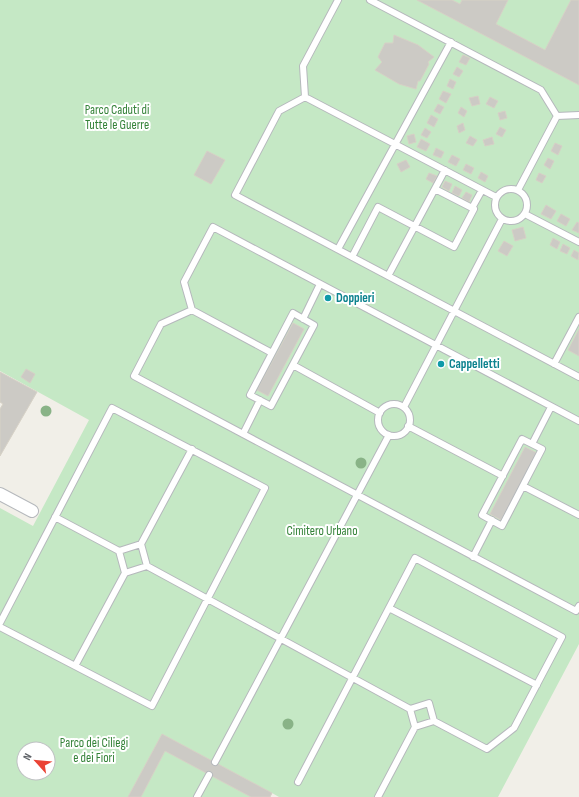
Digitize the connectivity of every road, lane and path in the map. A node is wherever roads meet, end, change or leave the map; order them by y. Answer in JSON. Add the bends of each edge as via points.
{"nodes":[{"id":1,"x":338,"y":0,"type":"edge"},
{"id":2,"x":370,"y":0,"type":"edge"},
{"id":3,"x":450,"y":42,"type":"junction"},
{"id":4,"x":305,"y":97,"type":"junction"},
{"id":5,"x":579,"y":115,"type":"edge"},
{"id":6,"x":557,"y":116,"type":"junction"},
{"id":7,"x":395,"y":144,"type":"junction"},
{"id":8,"x":445,"y":170,"type":"junction"},
{"id":9,"x":435,"y":189,"type":"junction"},
{"id":10,"x":482,"y":190,"type":"junction"},
{"id":11,"x":518,"y":190,"type":"junction"},
{"id":12,"x":496,"y":197,"type":"junction"},
{"id":13,"x":472,"y":208,"type":"junction"},
{"id":14,"x":525,"y":214,"type":"junction"},
{"id":15,"x":502,"y":220,"type":"junction"},
{"id":16,"x":415,"y":226,"type":"junction"},
{"id":17,"x":579,"y":242,"type":"edge"},
{"id":18,"x":338,"y":249,"type":"junction"},
{"id":19,"x":352,"y":257,"type":"junction"},
{"id":20,"x":388,"y":276,"type":"junction"},
{"id":21,"x":320,"y":284,"type":"junction"},
{"id":22,"x":192,"y":310,"type":"junction"},
{"id":23,"x":454,"y":311,"type":"junction"},
{"id":24,"x":579,"y":317,"type":"edge"},
{"id":25,"x":303,"y":319,"type":"junction"},
{"id":26,"x":436,"y":346,"type":"junction"},
{"id":27,"x":272,"y":353,"type":"junction"},
{"id":28,"x":554,"y":364,"type":"junction"},
{"id":29,"x":293,"y":365,"type":"junction"},
{"id":30,"x":579,"y":377,"type":"edge"},
{"id":31,"x":260,"y":400,"type":"junction"},
{"id":32,"x":404,"y":407,"type":"junction"},
{"id":33,"x":551,"y":407,"type":"junction"},
{"id":34,"x":380,"y":413,"type":"junction"},
{"id":35,"x":579,"y":421,"type":"edge"},
{"id":36,"x":408,"y":426,"type":"junction"},
{"id":37,"x":243,"y":434,"type":"junction"},
{"id":38,"x":389,"y":435,"type":"junction"},
{"id":39,"x":532,"y":444,"type":"junction"},
{"id":40,"x":192,"y":449,"type":"junction"},
{"id":41,"x":503,"y":476,"type":"junction"},
{"id":42,"x":523,"y":486,"type":"junction"},
{"id":43,"x":0,"y":494,"type":"edge"},
{"id":44,"x":357,"y":495,"type":"junction"},
{"id":45,"x":32,"y":511,"type":"dead end"},
{"id":46,"x":579,"y":516,"type":"edge"},
{"id":47,"x":55,"y":517,"type":"junction"},
{"id":48,"x":492,"y":520,"type":"junction"},
{"id":49,"x":141,"y":544,"type":"junction"},
{"id":50,"x":119,"y":551,"type":"junction"},
{"id":51,"x":473,"y":557,"type":"junction"},
{"id":52,"x":147,"y":566,"type":"junction"},
{"id":53,"x":125,"y":573,"type":"junction"},
{"id":54,"x":207,"y":599,"type":"junction"},
{"id":55,"x":579,"y":606,"type":"edge"},
{"id":56,"x":389,"y":608,"type":"junction"},
{"id":57,"x":0,"y":622,"type":"edge"},
{"id":58,"x":0,"y":626,"type":"edge"},
{"id":59,"x":281,"y":639,"type":"junction"},
{"id":60,"x":75,"y":666,"type":"junction"},
{"id":61,"x":352,"y":677,"type":"junction"},
{"id":62,"x":537,"y":685,"type":"junction"},
{"id":63,"x":410,"y":709,"type":"junction"},
{"id":64,"x":434,"y":721,"type":"junction"},
{"id":65,"x":415,"y":727,"type":"junction"},
{"id":66,"x":215,"y":762,"type":"dead end"},
{"id":67,"x":209,"y":775,"type":"dead end"},
{"id":68,"x":298,"y":782,"type":"dead end"},
{"id":69,"x":197,"y":797,"type":"edge"},
{"id":70,"x":378,"y":797,"type":"edge"}],
"edges":[{"from":1,"to":4,"type":"lane","via":[[303,66]]},
{"from":2,"to":3,"type":"lane"},
{"from":3,"to":6,"type":"lane","via":[[541,90]]},
{"from":3,"to":7,"type":"lane"},
{"from":4,"to":7,"type":"lane"},
{"from":4,"to":18,"type":"lane","via":[[279,111],[234,195]]},
{"from":5,"to":6,"type":"lane"},
{"from":6,"to":11,"type":"lane"},
{"from":7,"to":8,"type":"lane"},
{"from":7,"to":18,"type":"lane"},
{"from":8,"to":9,"type":"lane"},
{"from":8,"to":10,"type":"lane"},
{"from":9,"to":13,"type":"lane"},
{"from":9,"to":16,"type":"lane"},
{"from":10,"to":12,"type":"lane"},
{"from":10,"to":13,"type":"lane"},
{"from":11,"to":12,"type":"lane","via":[[503,190]]},
{"from":11,"to":14,"type":"lane","via":[[526,198]]},
{"from":12,"to":15,"type":"lane","via":[[494,207]]},
{"from":13,"to":16,"type":"lane","via":[[474,209],[454,247]]},
{"from":14,"to":15,"type":"lane","via":[[512,222]]},
{"from":14,"to":17,"type":"lane"},
{"from":15,"to":23,"type":"lane"},
{"from":16,"to":19,"type":"lane","via":[[378,207]]},
{"from":16,"to":20,"type":"lane"},
{"from":18,"to":19,"type":"lane"},
{"from":19,"to":20,"type":"lane"},
{"from":20,"to":23,"type":"lane"},
{"from":21,"to":22,"type":"lane","via":[[213,227],[184,282]]},
{"from":21,"to":25,"type":"lane"},
{"from":21,"to":26,"type":"lane"},
{"from":22,"to":27,"type":"lane"},
{"from":22,"to":37,"type":"lane","via":[[161,324],[134,376]]},
{"from":23,"to":26,"type":"lane"},
{"from":23,"to":28,"type":"lane"},
{"from":24,"to":28,"type":"lane"},
{"from":25,"to":27,"type":"lane","via":[[293,313]]},
{"from":25,"to":29,"type":"lane","via":[[314,325]]},
{"from":26,"to":32,"type":"lane"},
{"from":26,"to":33,"type":"lane"},
{"from":27,"to":31,"type":"lane","via":[[250,395]]},
{"from":28,"to":30,"type":"lane"},
{"from":29,"to":31,"type":"lane","via":[[271,406]]},
{"from":29,"to":34,"type":"lane"},
{"from":31,"to":37,"type":"lane"},
{"from":32,"to":34,"type":"lane","via":[[390,404]]},
{"from":32,"to":36,"type":"lane","via":[[410,418]]},
{"from":33,"to":35,"type":"lane"},
{"from":33,"to":39,"type":"lane"},
{"from":34,"to":38,"type":"lane","via":[[380,428]]},
{"from":36,"to":38,"type":"lane","via":[[402,433]]},
{"from":36,"to":41,"type":"lane"},
{"from":37,"to":44,"type":"lane"},
{"from":38,"to":44,"type":"lane"},
{"from":39,"to":41,"type":"lane","via":[[522,439]]},
{"from":39,"to":42,"type":"lane","via":[[542,449]]},
{"from":40,"to":47,"type":"lane","via":[[112,408]]},
{"from":40,"to":49,"type":"lane"},
{"from":40,"to":54,"type":"lane","via":[[265,488]]},
{"from":41,"to":48,"type":"lane","via":[[482,515]]},
{"from":42,"to":46,"type":"lane"},
{"from":42,"to":48,"type":"lane","via":[[502,526]]},
{"from":43,"to":45,"type":"street"},
{"from":44,"to":51,"type":"lane"},
{"from":44,"to":59,"type":"lane"},
{"from":47,"to":50,"type":"lane"},
{"from":47,"to":57,"type":"lane"},
{"from":48,"to":51,"type":"lane"},
{"from":49,"to":50,"type":"lane"},
{"from":49,"to":52,"type":"lane"},
{"from":50,"to":53,"type":"lane"},
{"from":51,"to":55,"type":"lane","via":[[576,611]]},
{"from":52,"to":53,"type":"lane"},
{"from":52,"to":54,"type":"lane"},
{"from":53,"to":60,"type":"lane"},
{"from":54,"to":59,"type":"lane"},
{"from":54,"to":60,"type":"lane","via":[[152,706]]},
{"from":56,"to":61,"type":"lane"},
{"from":56,"to":62,"type":"lane"},
{"from":56,"to":62,"type":"lane","via":[[415,558],[562,637]]},
{"from":58,"to":60,"type":"lane"},
{"from":59,"to":61,"type":"lane"},
{"from":59,"to":66,"type":"lane"},
{"from":61,"to":63,"type":"lane"},
{"from":61,"to":68,"type":"lane"},
{"from":62,"to":64,"type":"lane","via":[[514,728],[487,749]]},
{"from":63,"to":64,"type":"lane","via":[[429,703]]},
{"from":63,"to":65,"type":"lane"},
{"from":64,"to":65,"type":"lane"},
{"from":65,"to":70,"type":"lane"},
{"from":67,"to":69,"type":"lane"}]}
